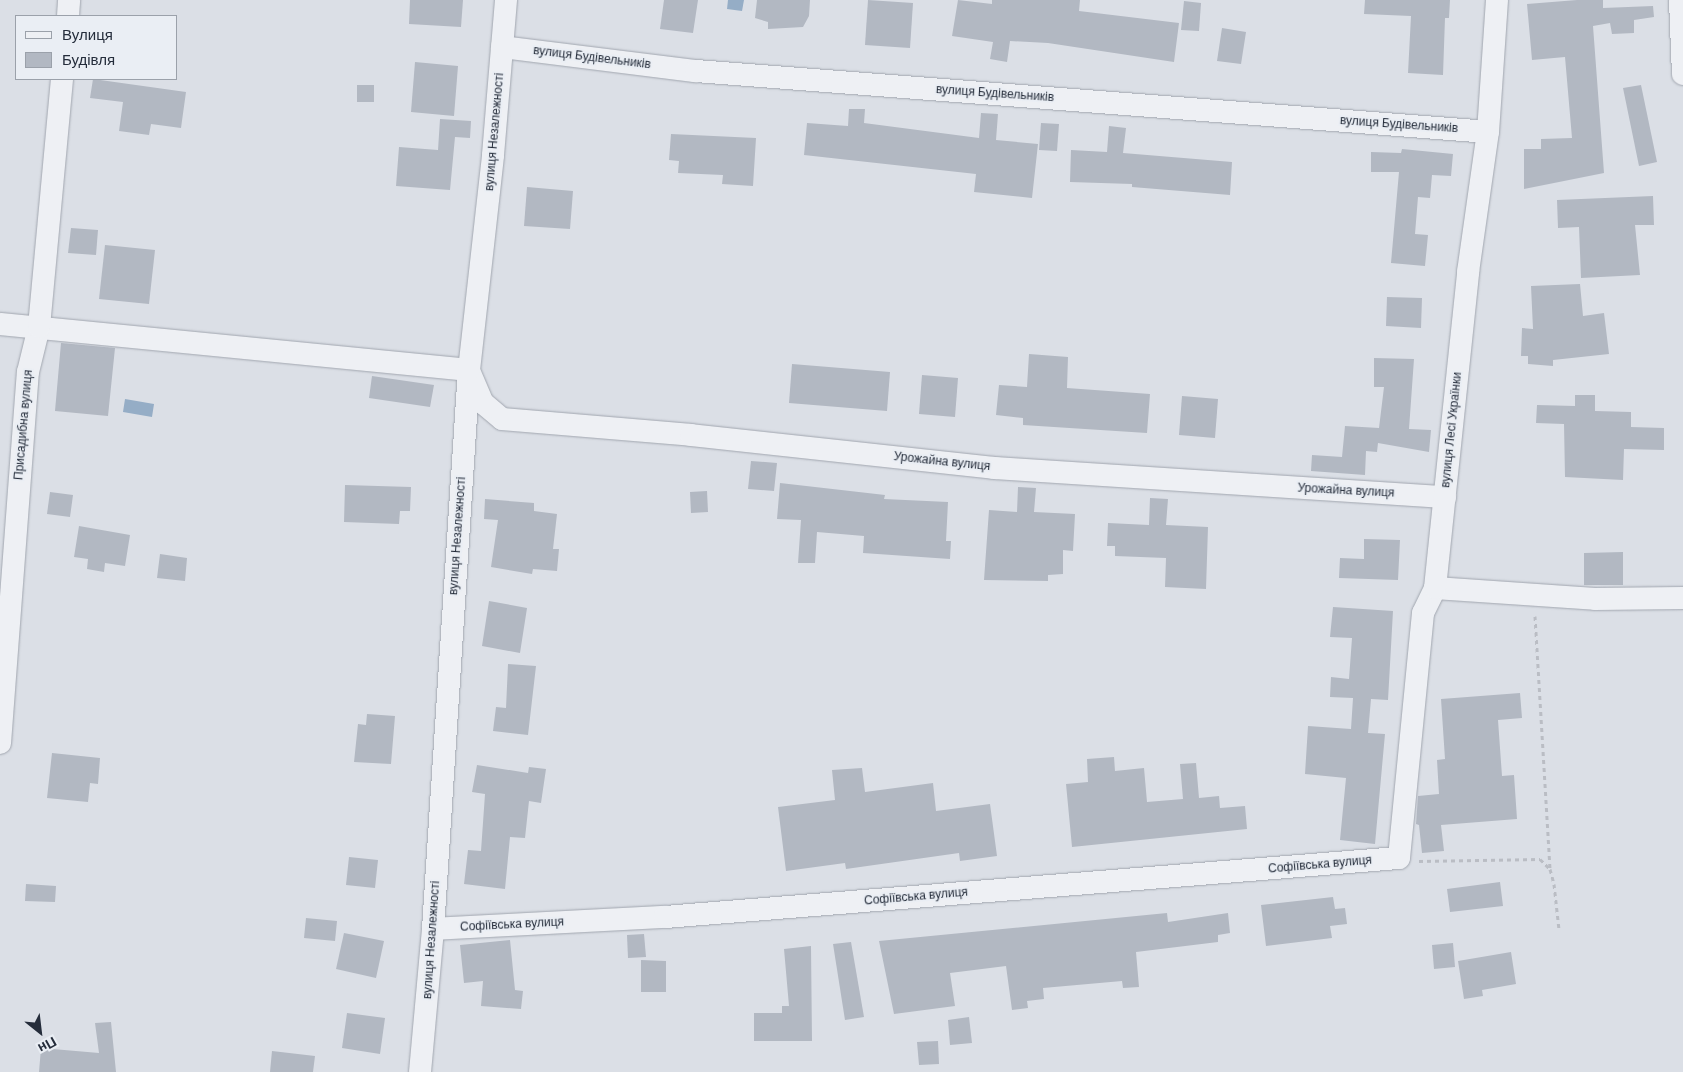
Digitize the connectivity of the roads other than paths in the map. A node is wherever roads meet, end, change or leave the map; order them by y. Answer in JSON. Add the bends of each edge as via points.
{"nodes":[{"id":1,"x":70,"y":0,"type":"edge"},
{"id":2,"x":506,"y":0,"type":"edge"},
{"id":3,"x":1497,"y":0,"type":"edge"},
{"id":4,"x":1680,"y":0,"type":"edge"},
{"id":5,"x":68,"y":15,"type":"edge"},
{"id":6,"x":502,"y":47,"type":"junction"},
{"id":7,"x":1683,"y":74,"type":"edge"},
{"id":8,"x":62,"y":80,"type":"edge"},
{"id":9,"x":1488,"y":132,"type":"junction"},
{"id":10,"x":0,"y":324,"type":"edge"},
{"id":11,"x":39,"y":327,"type":"junction"},
{"id":12,"x":469,"y":370,"type":"junction"},
{"id":13,"x":1445,"y":497,"type":"junction"},
{"id":14,"x":1435,"y":588,"type":"junction"},
{"id":15,"x":1683,"y":598,"type":"edge"},
{"id":16,"x":0,"y":743,"type":"edge"},
{"id":17,"x":1398,"y":858,"type":"joint"},
{"id":18,"x":433,"y":929,"type":"junction"},
{"id":19,"x":420,"y":1072,"type":"edge"}],
"edges":[{"from":1,"to":5,"type":"street"},
{"from":2,"to":6,"type":"street","name":"вулиця Незалежності"},
{"from":3,"to":9,"type":"street","name":"вулиця Лесі Українки"},
{"from":4,"to":7,"type":"street"},
{"from":6,"to":9,"type":"street","name":"вулиця Будівельників","via":[[706,72]]},
{"from":6,"to":12,"type":"street","name":"вулиця Незалежності"},
{"from":8,"to":11,"type":"street","name":"Присадибна вулиця"},
{"from":9,"to":13,"type":"street","name":"вулиця Лесі Українки","via":[[1468,272]]},
{"from":10,"to":11,"type":"street"},
{"from":11,"to":12,"type":"street"},
{"from":11,"to":16,"type":"street","name":"Присадибна вулиця","via":[[28,372]]},
{"from":12,"to":13,"type":"street","name":"Урожайна вулиця","via":[[483,403],[502,420],[691,435],[994,468]]},
{"from":12,"to":18,"type":"street","name":"вулиця Незалежності"},
{"from":13,"to":14,"type":"street","name":"вулиця Лесі Українки"},
{"from":14,"to":15,"type":"street","via":[[1595,599]]},
{"from":14,"to":17,"type":"street","name":"вулиця Лесі Українки","via":[[1423,613]]},
{"from":17,"to":18,"type":"street","name":"Софіївська вулиця","via":[[665,917]]},
{"from":18,"to":19,"type":"street","name":"вулиця Незалежності"}]}
